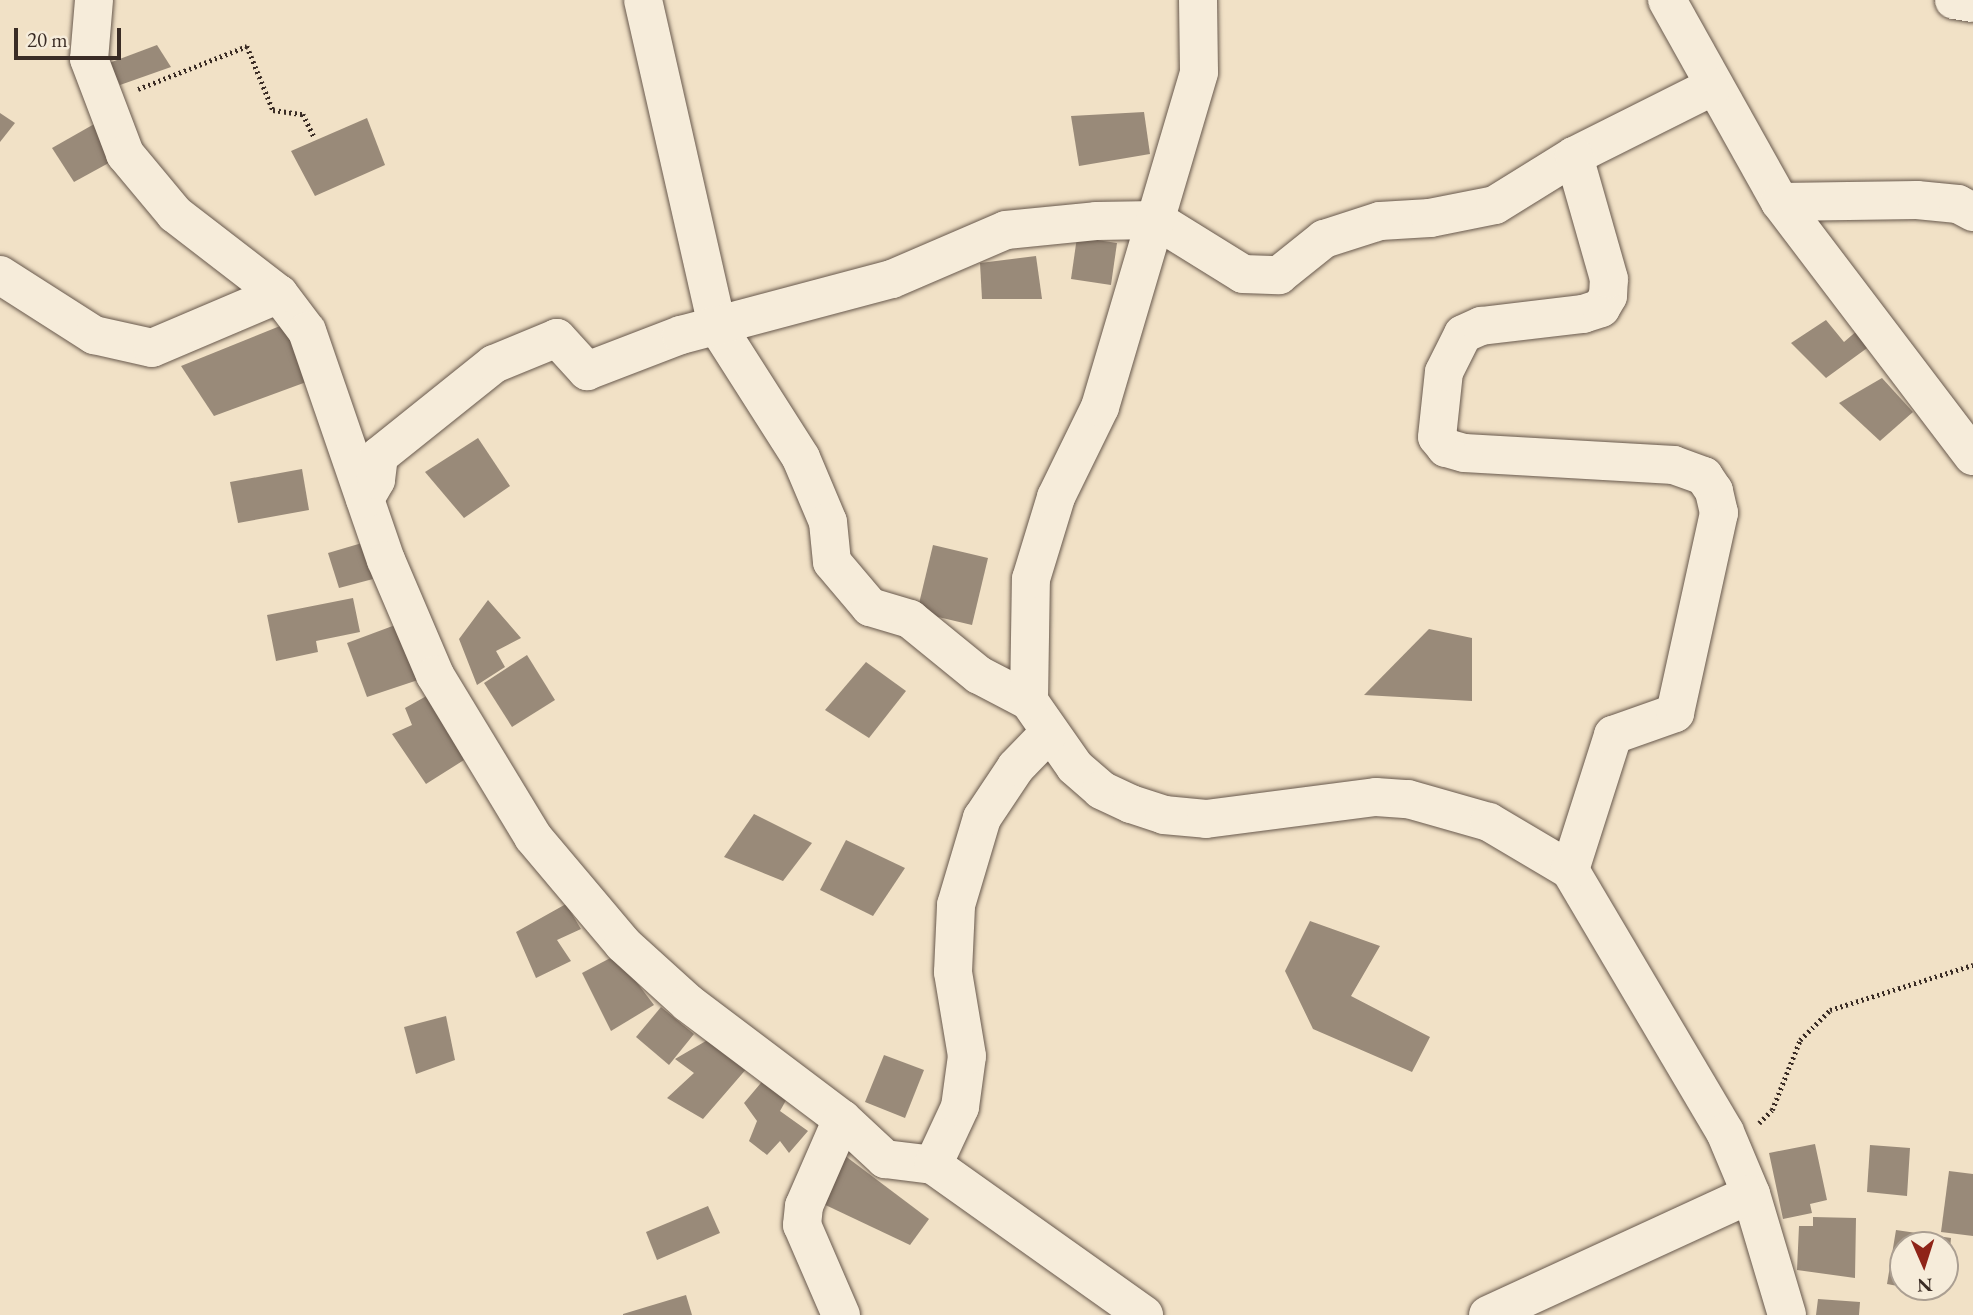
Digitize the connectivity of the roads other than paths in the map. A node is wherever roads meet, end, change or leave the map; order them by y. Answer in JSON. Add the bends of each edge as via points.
{"nodes":[{"id":1,"x":94,"y":0,"type":"edge"},
{"id":2,"x":643,"y":0,"type":"edge"},
{"id":3,"x":1198,"y":0,"type":"edge"},
{"id":4,"x":1667,"y":0,"type":"edge"},
{"id":5,"x":1954,"y":0,"type":"edge"},
{"id":6,"x":1973,"y":3,"type":"edge"},
{"id":7,"x":1712,"y":88,"type":"junction"},
{"id":8,"x":1574,"y":156,"type":"junction"},
{"id":9,"x":1780,"y":202,"type":"junction"},
{"id":10,"x":1973,"y":212,"type":"edge"},
{"id":11,"x":1156,"y":220,"type":"junction"},
{"id":12,"x":0,"y":275,"type":"edge"},
{"id":13,"x":279,"y":294,"type":"junction"},
{"id":14,"x":717,"y":326,"type":"junction"},
{"id":15,"x":1973,"y":456,"type":"edge"},
{"id":16,"x":365,"y":499,"type":"junction"},
{"id":17,"x":1029,"y":701,"type":"junction"},
{"id":18,"x":1049,"y":733,"type":"junction"},
{"id":19,"x":1570,"y":870,"type":"junction"},
{"id":20,"x":842,"y":1119,"type":"junction"},
{"id":21,"x":933,"y":1164,"type":"junction"},
{"id":22,"x":1751,"y":1194,"type":"junction"},
{"id":23,"x":841,"y":1315,"type":"edge"},
{"id":24,"x":1144,"y":1315,"type":"edge"},
{"id":25,"x":1488,"y":1315,"type":"edge"},
{"id":26,"x":1787,"y":1315,"type":"edge"}],
"edges":[{"from":1,"to":13,"type":"street","via":[[89,59],[125,154],[175,214]]},
{"from":2,"to":14,"type":"street"},
{"from":3,"to":11,"type":"street","via":[[1199,72]]},
{"from":4,"to":7,"type":"street"},
{"from":5,"to":6,"type":"street"},
{"from":7,"to":8,"type":"street"},
{"from":7,"to":9,"type":"street"},
{"from":8,"to":11,"type":"street","via":[[1495,205],[1430,218],[1380,221],[1324,239],[1279,275],[1243,274]]},
{"from":8,"to":19,"type":"street","via":[[1609,279],[1608,296],[1601,308],[1583,314],[1481,326],[1463,334],[1444,372],[1437,437],[1446,448],[1464,453],[1674,465],[1704,476],[1714,491],[1719,513],[1675,713],[1613,734]]},
{"from":9,"to":10,"type":"street","via":[[1917,201],[1958,204]]},
{"from":9,"to":15,"type":"street"},
{"from":11,"to":14,"type":"street","via":[[1006,230],[892,279]]},
{"from":11,"to":17,"type":"street","via":[[1100,407],[1056,497],[1031,579]]},
{"from":12,"to":13,"type":"street","via":[[93,335],[152,348]]},
{"from":13,"to":16,"type":"street","via":[[307,331]]},
{"from":14,"to":16,"type":"street","via":[[587,371],[556,338],[514,354],[454,393],[379,456],[376,480]]},
{"from":14,"to":17,"type":"street","via":[[801,458],[828,522],[832,562],[870,607],[910,619],[979,676]]},
{"from":16,"to":20,"type":"street","via":[[435,675],[533,837],[632,953],[688,1003]]},
{"from":17,"to":18,"type":"street"},
{"from":18,"to":19,"type":"street","via":[[1101,790],[1164,815],[1206,820],[1376,797],[1408,799],[1489,822]]},
{"from":18,"to":21,"type":"street","via":[[1016,767],[982,818],[956,905],[953,972],[967,1056],[960,1107]]},
{"from":19,"to":22,"type":"street","via":[[1725,1132]]},
{"from":20,"to":21,"type":"street","via":[[885,1159]]},
{"from":20,"to":23,"type":"street","via":[[804,1206],[802,1225]]},
{"from":21,"to":24,"type":"street"},
{"from":22,"to":25,"type":"street"},
{"from":22,"to":26,"type":"street"}]}
